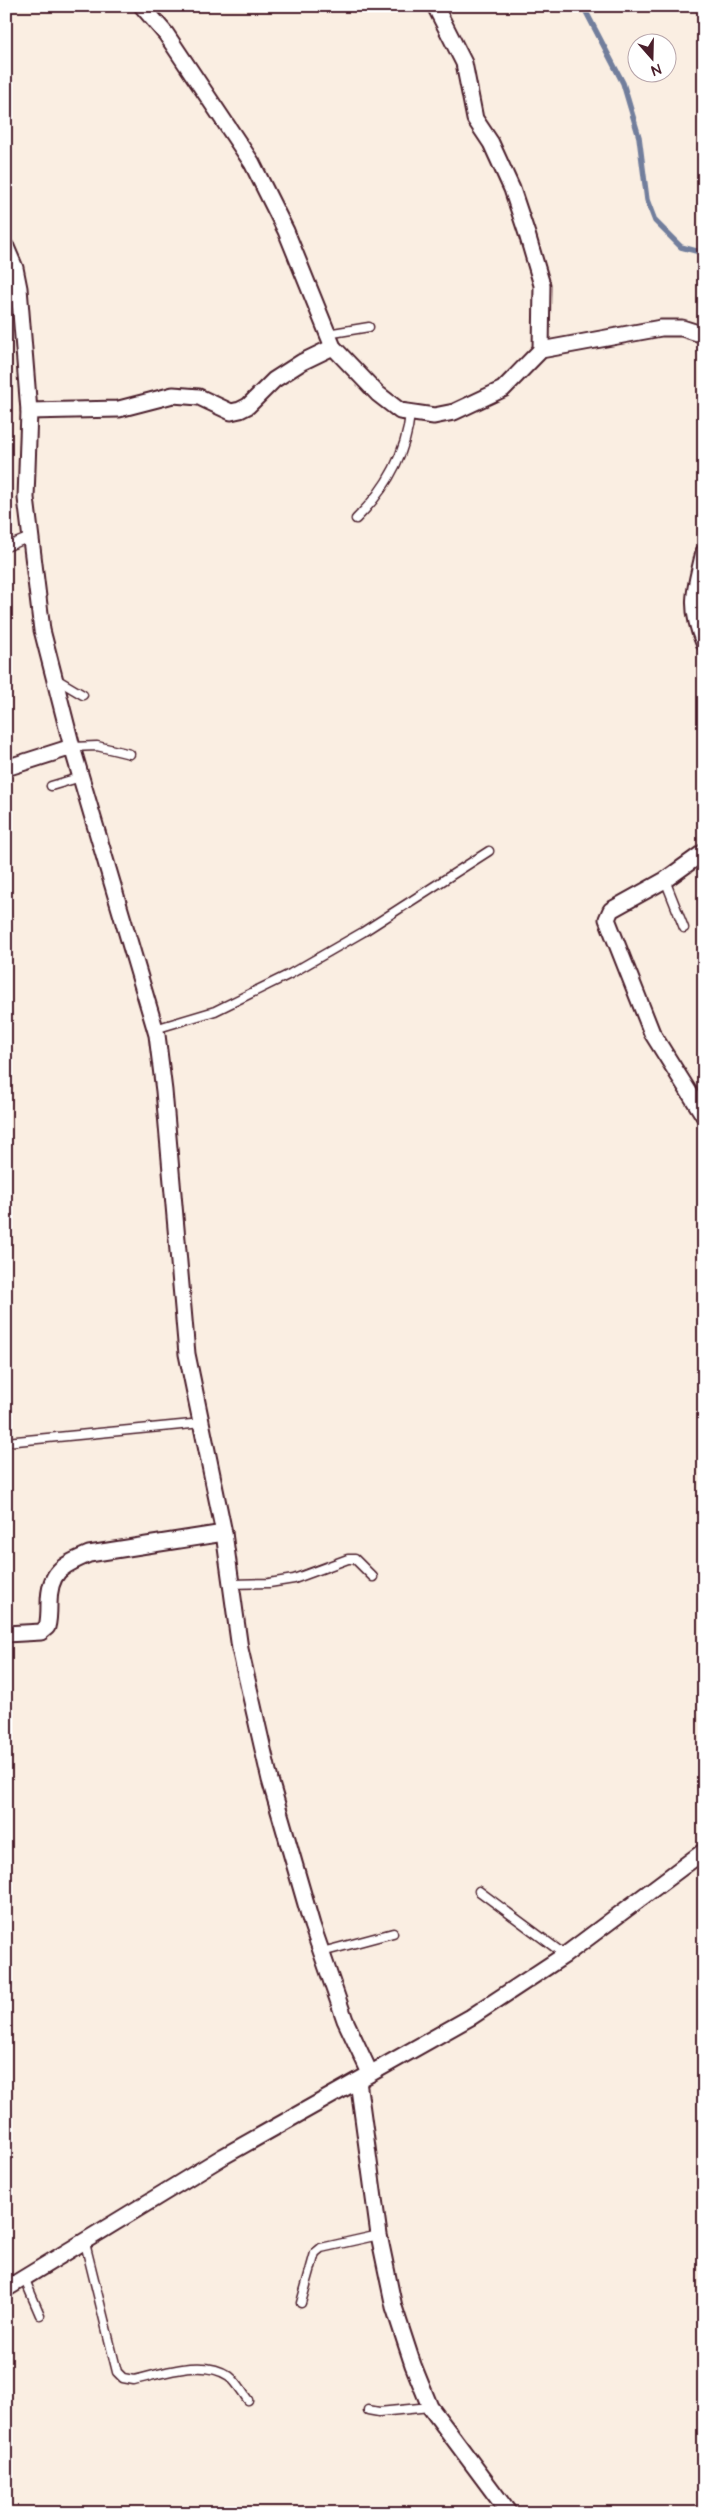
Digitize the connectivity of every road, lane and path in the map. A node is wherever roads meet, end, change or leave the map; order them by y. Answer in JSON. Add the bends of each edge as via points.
{"nodes":[{"id":1,"x":142,"y":6,"type":"edge"},
{"id":2,"x":435,"y":6,"type":"edge"},
{"id":3,"x":6,"y":247,"type":"edge"},
{"id":4,"x":369,"y":327,"type":"dead end"},
{"id":5,"x":704,"y":335,"type":"edge"},
{"id":6,"x":330,"y":340,"type":"junction"},
{"id":7,"x":541,"y":350,"type":"junction"},
{"id":8,"x":29,"y":411,"type":"junction"},
{"id":9,"x":410,"y":414,"type":"junction"},
{"id":10,"x":356,"y":519,"type":"dead end"},
{"id":11,"x":30,"y":537,"type":"junction"},
{"id":12,"x":6,"y":547,"type":"edge"},
{"id":13,"x":704,"y":552,"type":"edge"},
{"id":14,"x":704,"y":643,"type":"edge"},
{"id":15,"x":54,"y":678,"type":"junction"},
{"id":16,"x":83,"y":695,"type":"dead end"},
{"id":17,"x":72,"y":747,"type":"junction"},
{"id":18,"x":130,"y":754,"type":"dead end"},
{"id":19,"x":6,"y":768,"type":"edge"},
{"id":20,"x":81,"y":777,"type":"junction"},
{"id":21,"x":51,"y":786,"type":"dead end"},
{"id":22,"x":489,"y":851,"type":"dead end"},
{"id":23,"x":704,"y":852,"type":"edge"},
{"id":24,"x":665,"y":880,"type":"junction"},
{"id":25,"x":684,"y":928,"type":"dead end"},
{"id":26,"x":155,"y":1029,"type":"junction"},
{"id":27,"x":704,"y":1116,"type":"edge"},
{"id":28,"x":202,"y":1423,"type":"junction"},
{"id":29,"x":6,"y":1442,"type":"edge"},
{"id":30,"x":224,"y":1533,"type":"junction"},
{"id":31,"x":373,"y":1577,"type":"dead end"},
{"id":32,"x":231,"y":1584,"type":"junction"},
{"id":33,"x":6,"y":1634,"type":"edge"},
{"id":34,"x":704,"y":1851,"type":"edge"},
{"id":35,"x":479,"y":1891,"type":"dead end"},
{"id":36,"x":393,"y":1933,"type":"dead end"},
{"id":37,"x":322,"y":1952,"type":"junction"},
{"id":38,"x":565,"y":1955,"type":"junction"},
{"id":39,"x":364,"y":2077,"type":"junction"},
{"id":40,"x":379,"y":2235,"type":"junction"},
{"id":41,"x":85,"y":2243,"type":"junction"},
{"id":42,"x":25,"y":2280,"type":"junction"},
{"id":43,"x":6,"y":2289,"type":"edge"},
{"id":44,"x":301,"y":2303,"type":"dead end"},
{"id":45,"x":40,"y":2316,"type":"dead end"},
{"id":46,"x":248,"y":2400,"type":"dead end"},
{"id":47,"x":430,"y":2407,"type":"junction"},
{"id":48,"x":368,"y":2410,"type":"dead end"},
{"id":49,"x":509,"y":2513,"type":"edge"}],
"edges":[{"from":1,"to":6,"type":"street","via":[[166,34],[252,163],[286,231]]},
{"from":2,"to":7,"type":"street","via":[[464,62],[476,119],[512,189],[527,234],[542,285]]},
{"from":3,"to":8,"type":"street","via":[[19,288]]},
{"from":4,"to":6,"type":"lane"},
{"from":5,"to":7,"type":"street","via":[[682,328],[661,328]]},
{"from":6,"to":8,"type":"street","via":[[274,380],[248,406],[232,412],[199,397],[174,395],[119,409]]},
{"from":6,"to":9,"type":"street","via":[[378,394],[400,411]]},
{"from":7,"to":9,"type":"street","via":[[503,389],[484,400],[434,416]]},
{"from":8,"to":11,"type":"street","via":[[26,498]]},
{"from":9,"to":10,"type":"lane","via":[[408,434],[391,474],[372,504]]},
{"from":11,"to":12,"type":"lane"},
{"from":11,"to":15,"type":"street","via":[[42,630]]},
{"from":13,"to":14,"type":"street","via":[[693,612]]},
{"from":15,"to":16,"type":"lane"},
{"from":15,"to":17,"type":"street"},
{"from":17,"to":18,"type":"lane","via":[[97,746]]},
{"from":17,"to":19,"type":"street"},
{"from":17,"to":20,"type":"street"},
{"from":20,"to":21,"type":"lane"},
{"from":20,"to":26,"type":"street"},
{"from":22,"to":26,"type":"lane","via":[[363,932],[290,974],[215,1011]]},
{"from":23,"to":24,"type":"street"},
{"from":24,"to":25,"type":"lane"},
{"from":24,"to":27,"type":"street","via":[[611,910],[607,919],[652,1033]]},
{"from":26,"to":28,"type":"street","via":[[164,1091],[187,1354]]},
{"from":28,"to":29,"type":"lane"},
{"from":28,"to":30,"type":"street"},
{"from":30,"to":32,"type":"street"},
{"from":30,"to":33,"type":"street","via":[[89,1554],[76,1560],[56,1572],[52,1579],[48,1628],[41,1632]]},
{"from":31,"to":32,"type":"lane","via":[[355,1559],[348,1559],[294,1579]]},
{"from":32,"to":37,"type":"street","via":[[240,1649],[270,1780]]},
{"from":34,"to":38,"type":"street"},
{"from":35,"to":38,"type":"lane"},
{"from":36,"to":37,"type":"lane"},
{"from":37,"to":39,"type":"street"},
{"from":38,"to":39,"type":"street","via":[[471,2017]]},
{"from":39,"to":40,"type":"street"},
{"from":39,"to":41,"type":"street","via":[[224,2156]]},
{"from":40,"to":44,"type":"lane","via":[[321,2248],[315,2253]]},
{"from":40,"to":47,"type":"street","via":[[394,2307]]},
{"from":41,"to":42,"type":"street"},
{"from":41,"to":46,"type":"lane","via":[[117,2372],[123,2378],[134,2380],[202,2368],[220,2371],[236,2383]]},
{"from":42,"to":43,"type":"street"},
{"from":42,"to":45,"type":"lane"},
{"from":47,"to":48,"type":"lane","via":[[379,2412]]},
{"from":47,"to":49,"type":"street"}]}
